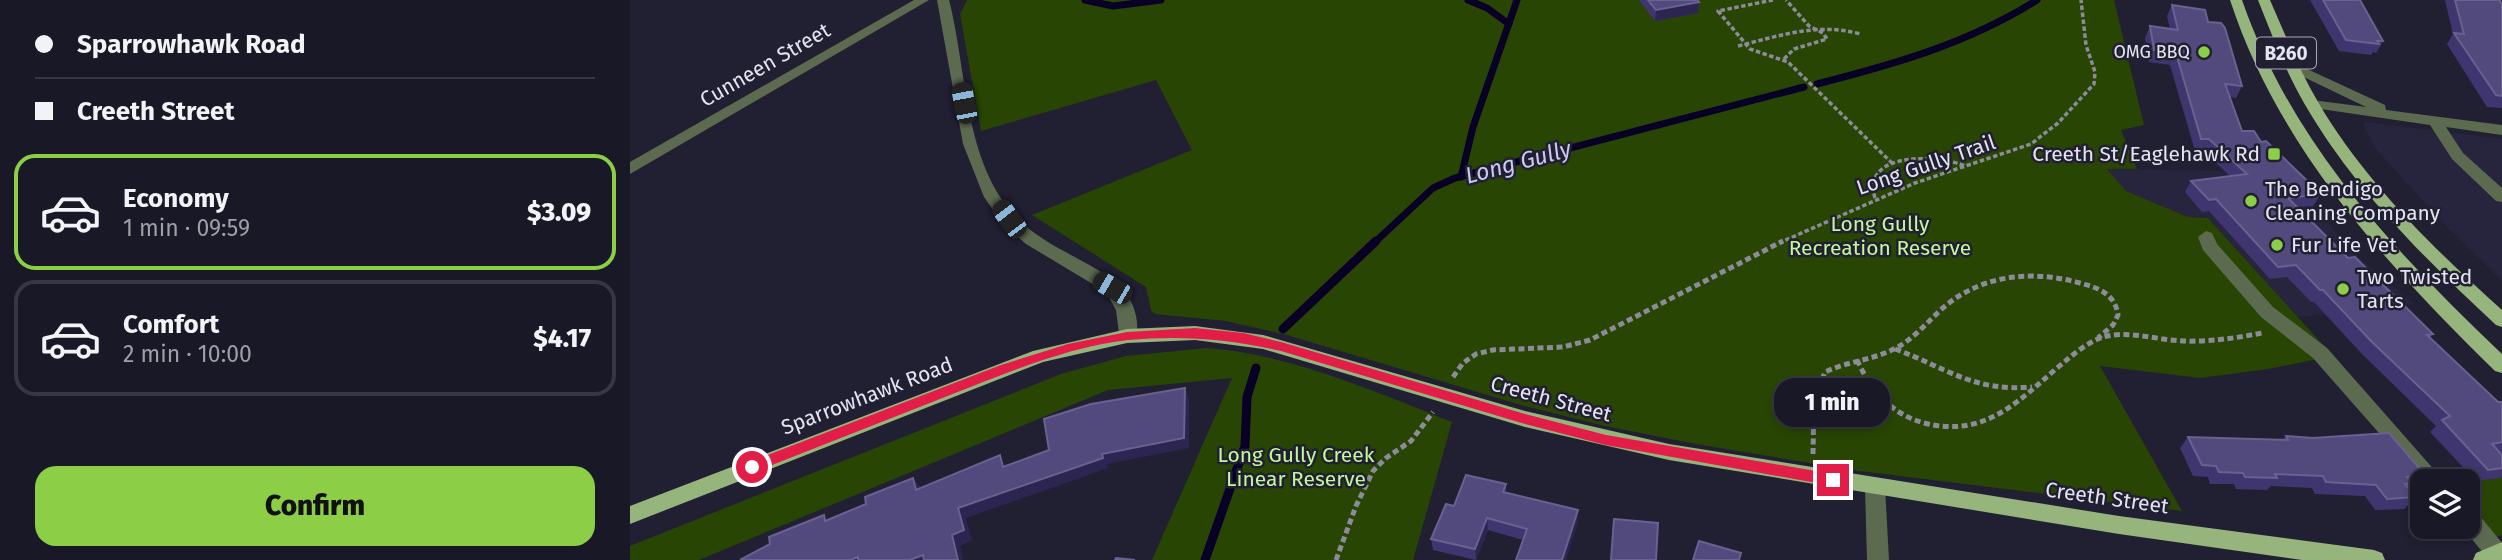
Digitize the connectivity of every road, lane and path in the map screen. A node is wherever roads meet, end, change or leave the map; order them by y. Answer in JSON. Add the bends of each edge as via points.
{"nodes":[{"id":1,"x":923,"y":0,"type":"edge"},
{"id":2,"x":943,"y":0,"type":"edge"},
{"id":3,"x":1773,"y":0,"type":"edge"},
{"id":4,"x":1786,"y":0,"type":"edge"},
{"id":5,"x":2081,"y":0,"type":"edge"},
{"id":6,"x":2236,"y":0,"type":"edge"},
{"id":7,"x":2264,"y":0,"type":"edge"},
{"id":8,"x":1816,"y":29,"type":"junction"},
{"id":9,"x":1860,"y":34,"type":"dead end"},
{"id":10,"x":1745,"y":44,"type":"junction"},
{"id":11,"x":1738,"y":46,"type":"dead end"},
{"id":12,"x":1784,"y":59,"type":"junction"},
{"id":13,"x":2292,"y":66,"type":"junction"},
{"id":14,"x":2312,"y":104,"type":"junction"},
{"id":15,"x":2402,"y":117,"type":"junction"},
{"id":16,"x":2435,"y":121,"type":"junction"},
{"id":17,"x":2502,"y":130,"type":"edge"},
{"id":18,"x":1893,"y":164,"type":"junction"},
{"id":19,"x":1965,"y":166,"type":"junction"},
{"id":20,"x":630,"y":169,"type":"edge"},
{"id":21,"x":2502,"y":197,"type":"edge"},
{"id":22,"x":1875,"y":198,"type":"junction"},
{"id":23,"x":2206,"y":237,"type":"dead end"},
{"id":24,"x":2502,"y":320,"type":"edge"},
{"id":25,"x":2287,"y":328,"type":"junction"},
{"id":26,"x":1127,"y":336,"type":"junction"},
{"id":27,"x":2097,"y":339,"type":"junction"},
{"id":28,"x":1895,"y":349,"type":"junction"},
{"id":29,"x":1857,"y":360,"type":"junction"},
{"id":30,"x":2502,"y":366,"type":"edge"},
{"id":31,"x":1450,"y":382,"type":"dead end"},
{"id":32,"x":2035,"y":387,"type":"junction"},
{"id":33,"x":1436,"y":407,"type":"dead end"},
{"id":34,"x":2423,"y":469,"type":"edge"},
{"id":35,"x":1812,"y":476,"type":"junction"},
{"id":36,"x":1875,"y":487,"type":"junction"},
{"id":37,"x":630,"y":515,"type":"edge"},
{"id":38,"x":2480,"y":535,"type":"edge"},
{"id":39,"x":2496,"y":557,"type":"edge"},
{"id":40,"x":1336,"y":560,"type":"edge"},
{"id":41,"x":1878,"y":560,"type":"edge"},
{"id":42,"x":2374,"y":560,"type":"edge"}],
"edges":[{"from":1,"to":20,"type":"street","name":"Cunneen Street"},
{"from":2,"to":26,"type":"street","via":[[973,153],[987,187],[1009,219],[1034,242],[1119,295],[1127,308]]},
{"from":3,"to":10,"type":"path","via":[[1718,11]]},
{"from":4,"to":8,"type":"path"},
{"from":5,"to":19,"type":"path","name":"Long Gully Trail","via":[[2087,50],[2096,75],[2092,88],[2031,144]]},
{"from":6,"to":30,"type":"main road","number":"B260","via":[[2277,96],[2335,184],[2414,276]]},
{"from":7,"to":13,"type":"main road","number":"B260"},
{"from":8,"to":9,"type":"path"},
{"from":8,"to":10,"type":"path"},
{"from":8,"to":12,"type":"path","via":[[1826,35],[1826,41],[1794,49]]},
{"from":10,"to":11,"type":"path"},
{"from":10,"to":12,"type":"path","via":[[1755,52]]},
{"from":12,"to":18,"type":"path"},
{"from":13,"to":14,"type":"main road","number":"B260"},
{"from":13,"to":15,"type":"street"},
{"from":14,"to":15,"type":"street"},
{"from":14,"to":24,"type":"main road","number":"B260","via":[[2396,216]]},
{"from":15,"to":16,"type":"street"},
{"from":16,"to":17,"type":"street"},
{"from":16,"to":21,"type":"street","via":[[2458,156]]},
{"from":18,"to":19,"type":"path","via":[[1932,158]]},
{"from":18,"to":22,"type":"path","via":[[1875,181]]},
{"from":19,"to":22,"type":"path","name":"Long Gully Trail"},
{"from":22,"to":31,"type":"path","name":"Long Gully Trail","via":[[1590,340],[1563,347],[1476,354]]},
{"from":23,"to":25,"type":"street","via":[[2208,246],[2256,302]]},
{"from":25,"to":27,"type":"path","via":[[2203,342],[2124,335]]},
{"from":25,"to":34,"type":"street","via":[[2320,353]]},
{"from":26,"to":35,"type":"main road","name":"Creeth Street","via":[[1195,333],[1243,338],[1594,437]]},
{"from":26,"to":37,"type":"main road","name":"Sparrowhawk Road","via":[[1006,368]]},
{"from":27,"to":28,"type":"path","via":[[2118,315],[2114,299],[2103,291],[2057,278],[2016,276],[1997,278],[1964,292]]},
{"from":27,"to":32,"type":"path"},
{"from":28,"to":29,"type":"path"},
{"from":28,"to":32,"type":"path","via":[[1980,386]]},
{"from":29,"to":32,"type":"path","via":[[1861,373],[1885,404],[1916,422],[1959,426],[1977,422],[2000,414]]},
{"from":29,"to":35,"type":"path","via":[[1833,368],[1820,379]]},
{"from":33,"to":40,"type":"path","via":[[1411,441],[1373,471]]},
{"from":35,"to":36,"type":"main road","name":"Creeth Street"},
{"from":36,"to":41,"type":"street"},
{"from":36,"to":42,"type":"main road","name":"Creeth Street"},
{"from":38,"to":39,"type":"street"}]}
